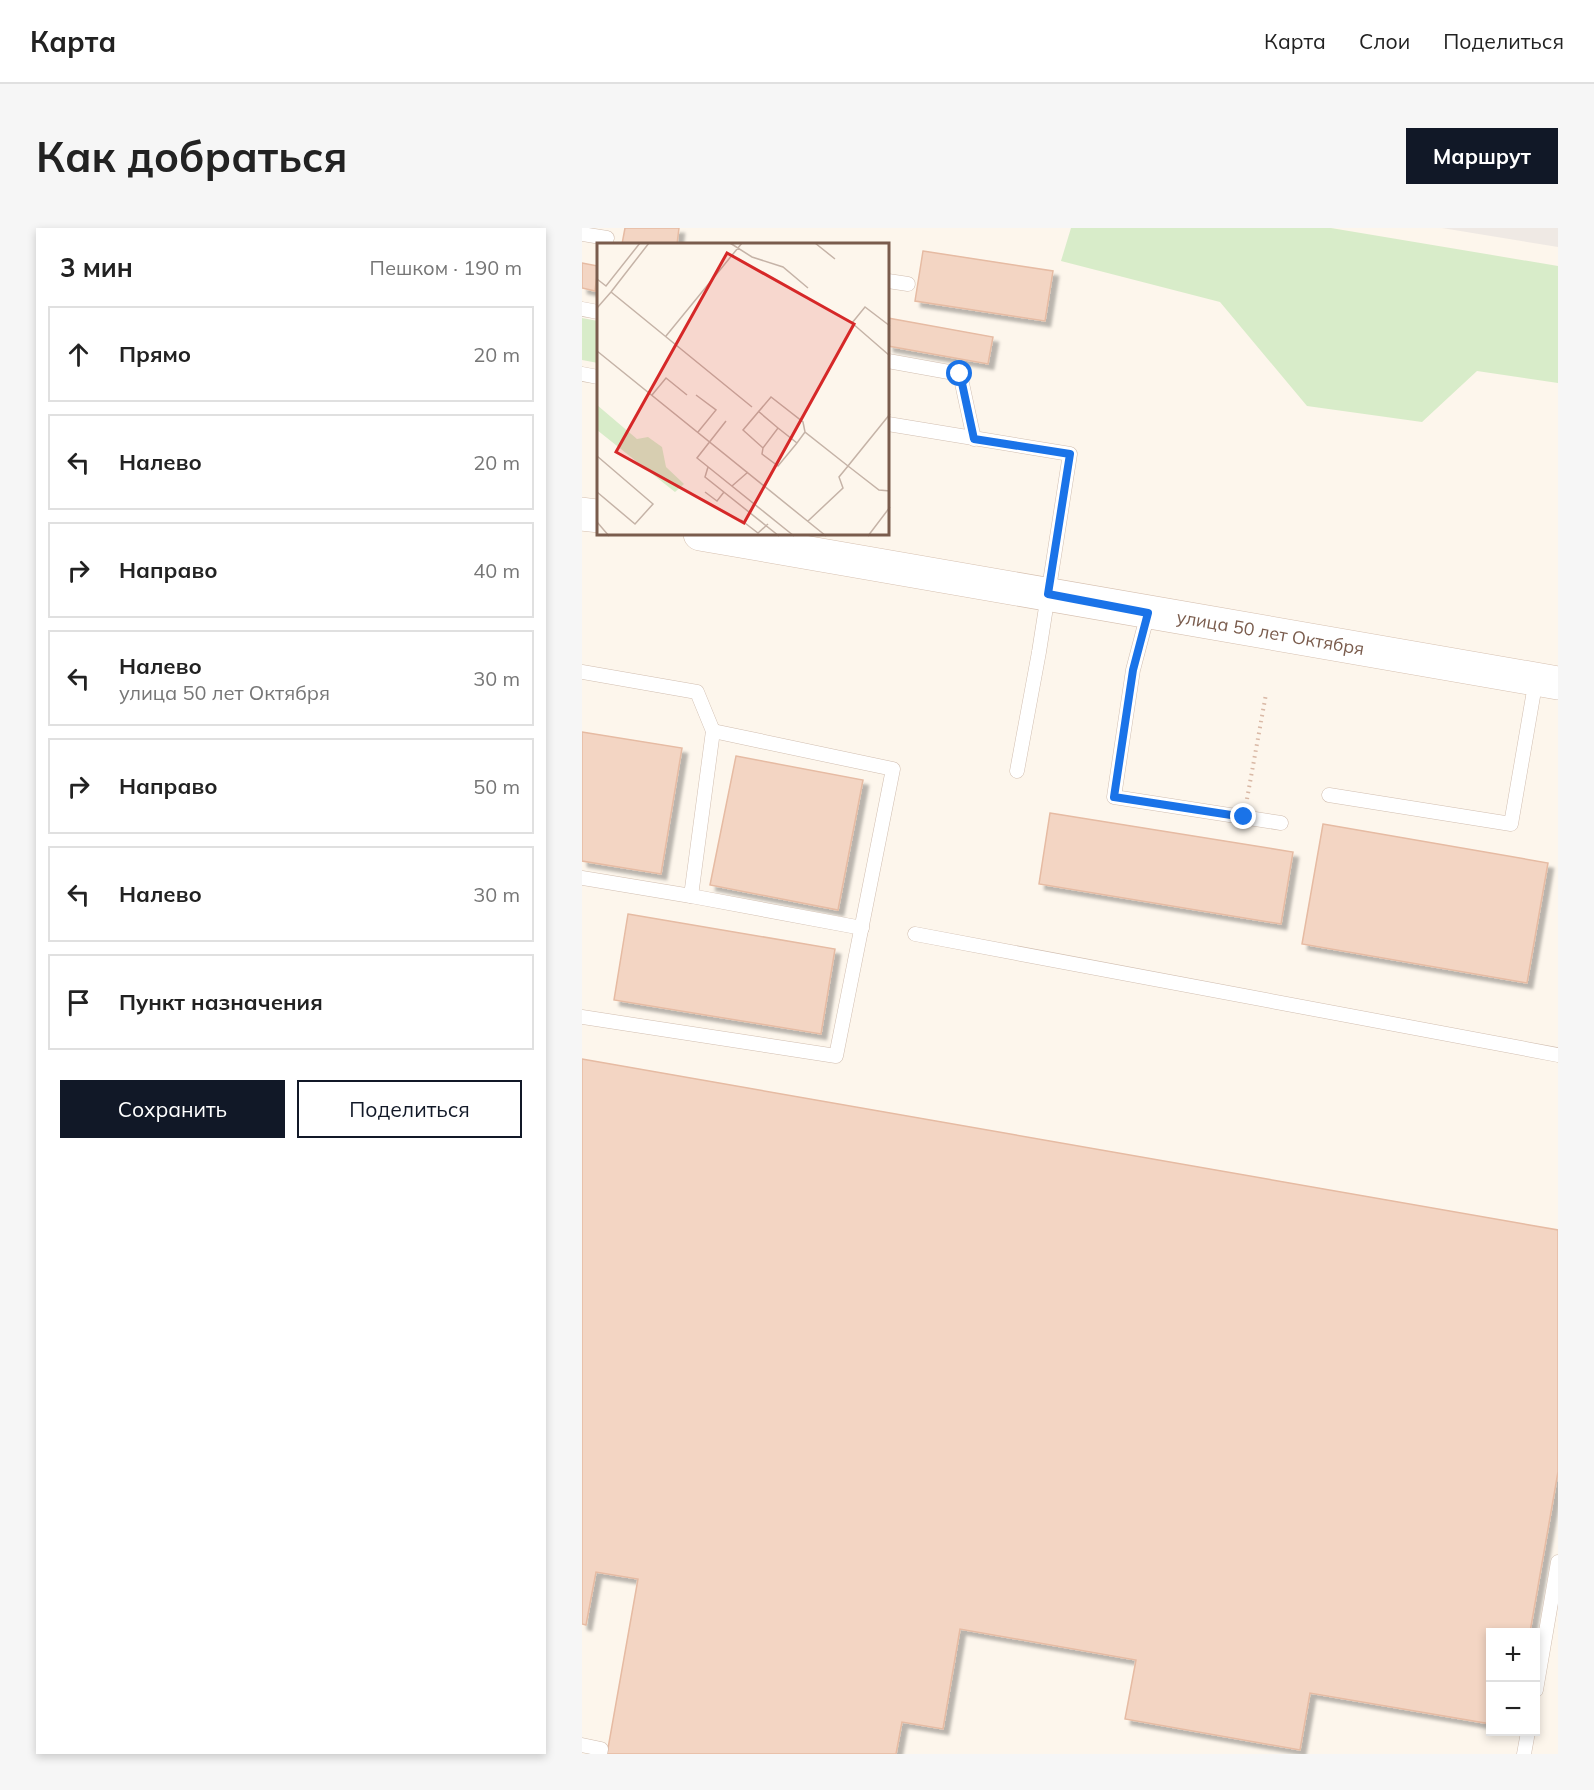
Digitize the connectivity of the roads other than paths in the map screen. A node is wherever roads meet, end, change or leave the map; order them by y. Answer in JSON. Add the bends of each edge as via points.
{"nodes":[{"id":1,"x":582,"y":234,"type":"edge"},
{"id":2,"x":607,"y":238,"type":"dead end"},
{"id":3,"x":890,"y":281,"type":"edge"},
{"id":4,"x":908,"y":284,"type":"dead end"},
{"id":5,"x":582,"y":309,"type":"edge"},
{"id":6,"x":597,"y":312,"type":"edge"},
{"id":7,"x":890,"y":361,"type":"edge"},
{"id":8,"x":582,"y":374,"type":"edge"},
{"id":9,"x":597,"y":377,"type":"edge"},
{"id":10,"x":890,"y":424,"type":"edge"},
{"id":11,"x":974,"y":439,"type":"junction"},
{"id":12,"x":582,"y":514,"type":"edge"},
{"id":13,"x":597,"y":516,"type":"edge"},
{"id":14,"x":722,"y":536,"type":"edge"},
{"id":15,"x":1048,"y":594,"type":"junction"},
{"id":16,"x":1148,"y":613,"type":"junction"},
{"id":17,"x":582,"y":672,"type":"edge"},
{"id":18,"x":1547,"y":681,"type":"edge"},
{"id":19,"x":713,"y":732,"type":"junction"},
{"id":20,"x":1017,"y":771,"type":"dead end"},
{"id":21,"x":1329,"y":795,"type":"dead end"},
{"id":22,"x":1281,"y":823,"type":"dead end"},
{"id":23,"x":582,"y":878,"type":"edge"},
{"id":24,"x":691,"y":896,"type":"junction"},
{"id":25,"x":862,"y":928,"type":"junction"},
{"id":26,"x":915,"y":934,"type":"dead end"},
{"id":27,"x":582,"y":1017,"type":"edge"},
{"id":28,"x":1558,"y":1055,"type":"edge"},
{"id":29,"x":1558,"y":1562,"type":"edge"},
{"id":30,"x":1537,"y":1682,"type":"edge"},
{"id":31,"x":1527,"y":1736,"type":"edge"},
{"id":32,"x":582,"y":1745,"type":"edge"},
{"id":33,"x":600,"y":1754,"type":"edge"},
{"id":34,"x":1524,"y":1754,"type":"edge"}],
"edges":[{"from":1,"to":2,"type":"lane"},
{"from":3,"to":4,"type":"lane"},
{"from":5,"to":6,"type":"lane"},
{"from":7,"to":11,"type":"lane","via":[[960,374]]},
{"from":8,"to":9,"type":"lane"},
{"from":10,"to":11,"type":"lane"},
{"from":11,"to":15,"type":"lane","via":[[1070,454]]},
{"from":12,"to":13,"type":"main road"},
{"from":14,"to":15,"type":"main road","name":"улица 50 лет Октября"},
{"from":15,"to":16,"type":"main road","name":"улица 50 лет Октября"},
{"from":15,"to":20,"type":"lane"},
{"from":16,"to":18,"type":"main road","name":"улица 50 лет Октября"},
{"from":16,"to":22,"type":"lane","via":[[1133,670],[1114,797]]},
{"from":17,"to":19,"type":"lane","via":[[697,692]]},
{"from":18,"to":21,"type":"lane","via":[[1511,824]]},
{"from":19,"to":24,"type":"lane"},
{"from":19,"to":25,"type":"lane","via":[[893,769]]},
{"from":23,"to":24,"type":"lane"},
{"from":24,"to":25,"type":"lane"},
{"from":25,"to":27,"type":"lane","via":[[836,1056]]},
{"from":26,"to":28,"type":"lane"},
{"from":29,"to":30,"type":"lane"},
{"from":31,"to":34,"type":"lane"},
{"from":32,"to":33,"type":"lane","via":[[601,1749]]}]}
